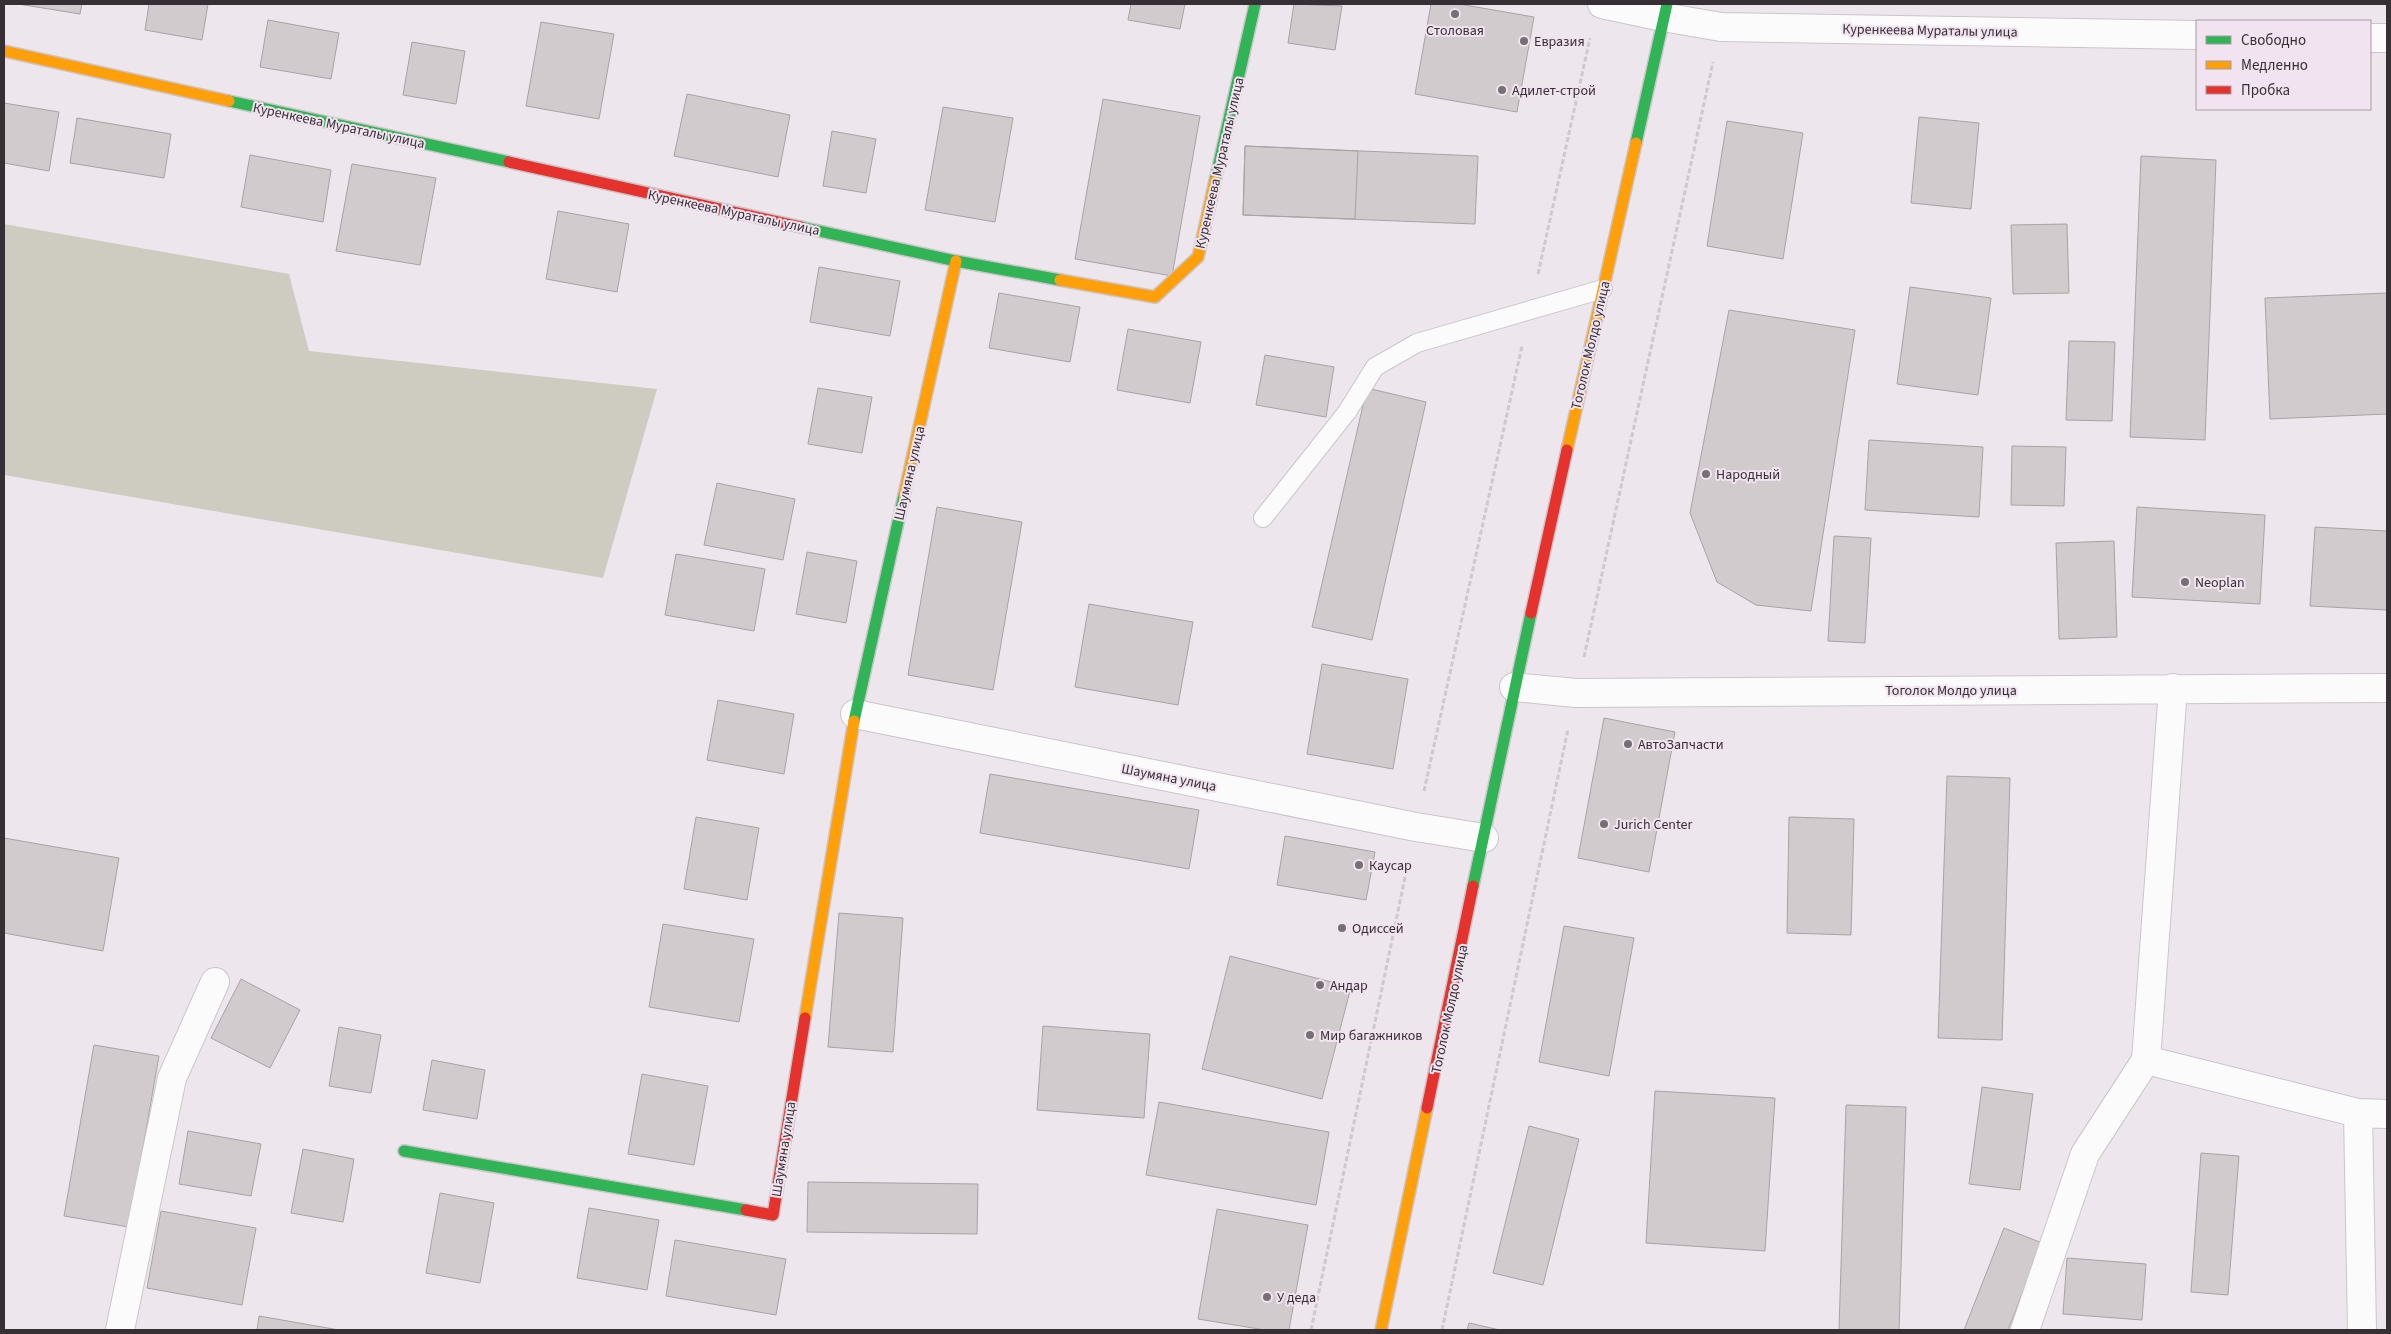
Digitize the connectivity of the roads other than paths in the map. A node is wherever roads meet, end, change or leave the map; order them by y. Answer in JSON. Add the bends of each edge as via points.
{"nodes":[{"id":1,"x":1255,"y":4,"type":"edge"},
{"id":2,"x":1602,"y":4,"type":"edge"},
{"id":3,"x":1665,"y":11,"type":"edge"},
{"id":4,"x":2196,"y":35,"type":"edge"},
{"id":5,"x":2371,"y":38,"type":"edge"},
{"id":6,"x":2387,"y":38,"type":"edge"},
{"id":7,"x":4,"y":51,"type":"edge"},
{"id":8,"x":956,"y":261,"type":"junction"},
{"id":9,"x":1603,"y":289,"type":"junction"},
{"id":10,"x":1263,"y":518,"type":"dead end"},
{"id":11,"x":1514,"y":687,"type":"junction"},
{"id":12,"x":2173,"y":688,"type":"junction"},
{"id":13,"x":2387,"y":688,"type":"edge"},
{"id":14,"x":855,"y":714,"type":"junction"},
{"id":15,"x":1484,"y":838,"type":"junction"},
{"id":16,"x":215,"y":982,"type":"dead end"},
{"id":17,"x":2146,"y":1060,"type":"junction"},
{"id":18,"x":2358,"y":1113,"type":"junction"},
{"id":19,"x":2387,"y":1114,"type":"edge"},
{"id":20,"x":404,"y":1151,"type":"dead end"},
{"id":21,"x":120,"y":1330,"type":"edge"},
{"id":22,"x":1382,"y":1330,"type":"edge"},
{"id":23,"x":2025,"y":1330,"type":"edge"},
{"id":24,"x":2362,"y":1330,"type":"edge"}],
"edges":[{"from":1,"to":8,"type":"street","name":"Куренкеева Мураталы улица","via":[[1198,257],[1155,297]]},
{"from":2,"to":3,"type":"street","name":"Куренкеева Мураталы улица"},
{"from":3,"to":4,"type":"street","name":"Куренкеева Мураталы улица","via":[[1721,27]]},
{"from":3,"to":9,"type":"street","name":"Тоголок Молдо улица"},
{"from":5,"to":6,"type":"street"},
{"from":7,"to":8,"type":"street","name":"Куренкеева Мураталы улица"},
{"from":8,"to":14,"type":"street","name":"Шаумяна улица"},
{"from":9,"to":10,"type":"lane","via":[[1417,343],[1375,366],[1347,412]]},
{"from":9,"to":11,"type":"street","name":"Тоголок Молдо улица"},
{"from":11,"to":12,"type":"street","name":"Тоголок Молдо улица","via":[[1576,692]]},
{"from":11,"to":15,"type":"street","name":"Тоголок Молдо улица"},
{"from":12,"to":13,"type":"street","name":"Тоголок Молдо улица"},
{"from":12,"to":17,"type":"street"},
{"from":14,"to":15,"type":"street","name":"Шаумяна улица"},
{"from":14,"to":20,"type":"street","name":"Шаумяна улица","via":[[772,1215]]},
{"from":15,"to":22,"type":"street","name":"Тоголок Молдо улица"},
{"from":16,"to":21,"type":"street","via":[[172,1078]]},
{"from":17,"to":18,"type":"street"},
{"from":17,"to":23,"type":"street","via":[[2085,1154]]},
{"from":18,"to":19,"type":"street"},
{"from":18,"to":24,"type":"street"}]}
